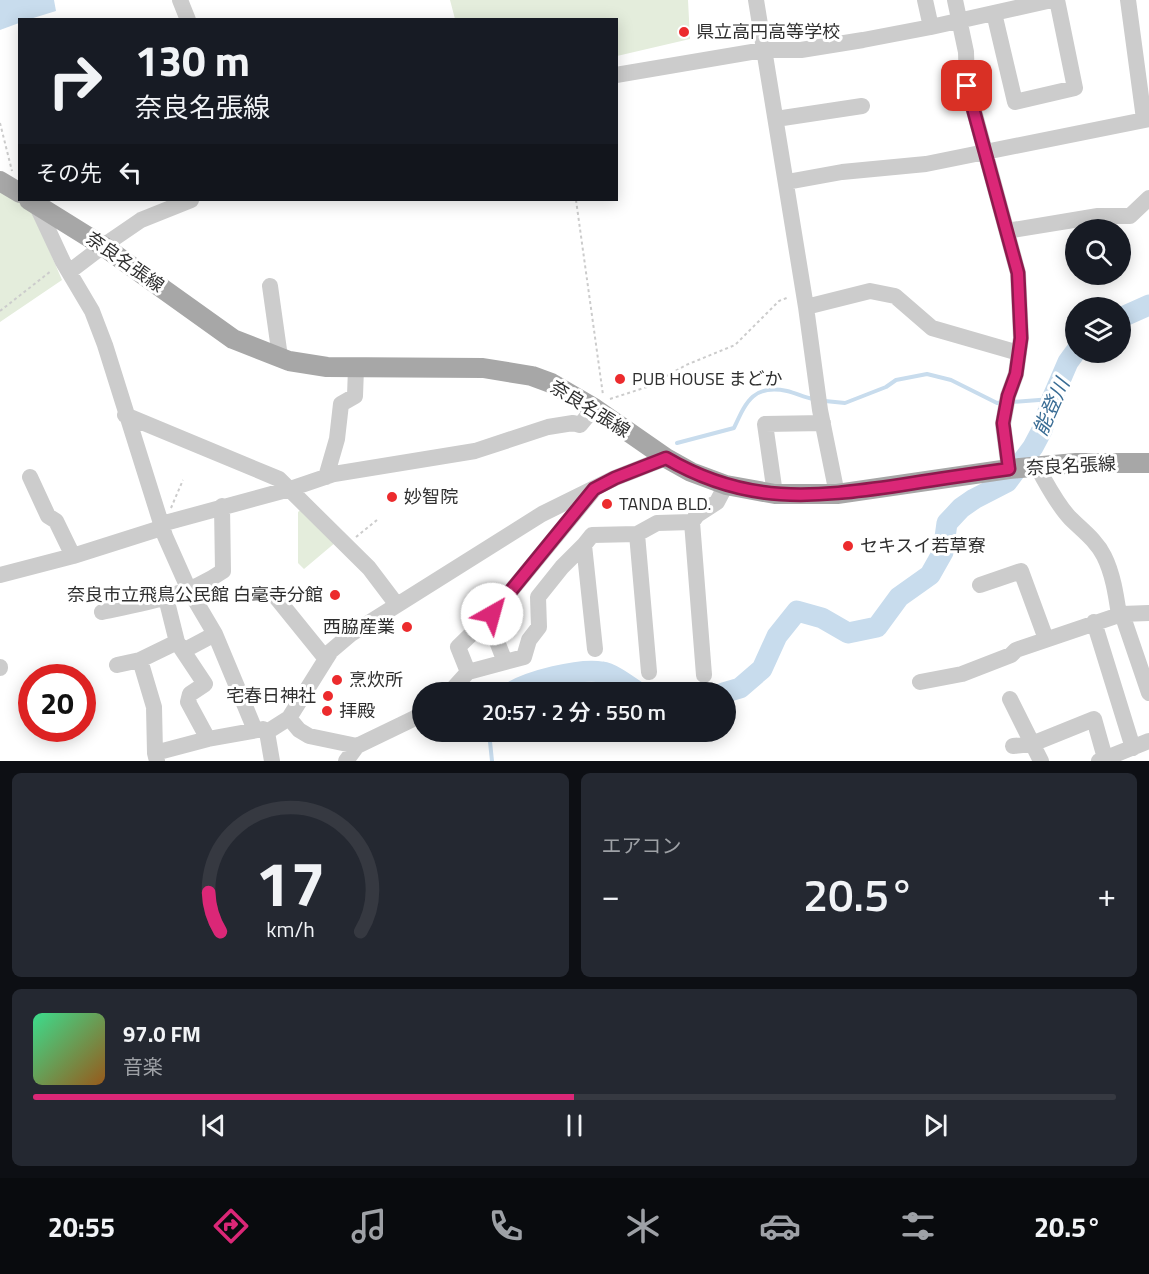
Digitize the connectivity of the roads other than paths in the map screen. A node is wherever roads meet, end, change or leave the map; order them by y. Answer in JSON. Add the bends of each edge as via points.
{"nodes":[{"id":1,"x":180,"y":0,"type":"edge"},
{"id":2,"x":756,"y":0,"type":"edge"},
{"id":3,"x":925,"y":0,"type":"edge"},
{"id":4,"x":955,"y":0,"type":"edge"},
{"id":5,"x":1052,"y":0,"type":"edge"},
{"id":6,"x":1057,"y":0,"type":"edge"},
{"id":7,"x":1128,"y":0,"type":"edge"},
{"id":8,"x":1031,"y":2,"type":"edge"},
{"id":9,"x":994,"y":13,"type":"junction"},
{"id":10,"x":187,"y":18,"type":"edge"},
{"id":11,"x":958,"y":20,"type":"junction"},
{"id":12,"x":931,"y":27,"type":"junction"},
{"id":13,"x":764,"y":50,"type":"junction"},
{"id":14,"x":618,"y":75,"type":"edge"},
{"id":15,"x":861,"y":106,"type":"dead end"},
{"id":16,"x":776,"y":119,"type":"junction"},
{"id":17,"x":1147,"y":119,"type":"edge"},
{"id":18,"x":985,"y":152,"type":"junction"},
{"id":19,"x":787,"y":182,"type":"junction"},
{"id":20,"x":1149,"y":198,"type":"edge"},
{"id":21,"x":24,"y":201,"type":"edge"},
{"id":22,"x":31,"y":201,"type":"edge"},
{"id":23,"x":188,"y":201,"type":"edge"},
{"id":24,"x":1007,"y":231,"type":"junction"},
{"id":25,"x":103,"y":246,"type":"junction"},
{"id":26,"x":66,"y":267,"type":"junction"},
{"id":27,"x":270,"y":286,"type":"dead end"},
{"id":28,"x":805,"y":300,"type":"junction"},
{"id":29,"x":1019,"y":353,"type":"junction"},
{"id":30,"x":280,"y":357,"type":"junction"},
{"id":31,"x":356,"y":368,"type":"junction"},
{"id":32,"x":599,"y":405,"type":"junction"},
{"id":33,"x":821,"y":410,"type":"junction"},
{"id":34,"x":125,"y":415,"type":"junction"},
{"id":35,"x":666,"y":458,"type":"junction"},
{"id":36,"x":1149,"y":463,"type":"edge"},
{"id":37,"x":1034,"y":467,"type":"junction"},
{"id":38,"x":1009,"y":469,"type":"junction"},
{"id":39,"x":30,"y":477,"type":"dead end"},
{"id":40,"x":326,"y":477,"type":"junction"},
{"id":41,"x":726,"y":485,"type":"junction"},
{"id":42,"x":290,"y":489,"type":"junction"},
{"id":43,"x":594,"y":489,"type":"junction"},
{"id":44,"x":775,"y":494,"type":"junction"},
{"id":45,"x":837,"y":494,"type":"junction"},
{"id":46,"x":222,"y":507,"type":"junction"},
{"id":47,"x":692,"y":522,"type":"junction"},
{"id":48,"x":163,"y":524,"type":"junction"},
{"id":49,"x":637,"y":534,"type":"junction"},
{"id":50,"x":584,"y":545,"type":"junction"},
{"id":51,"x":74,"y":556,"type":"junction"},
{"id":52,"x":0,"y":575,"type":"edge"},
{"id":53,"x":980,"y":585,"type":"dead end"},
{"id":54,"x":189,"y":590,"type":"junction"},
{"id":55,"x":275,"y":596,"type":"dead end"},
{"id":56,"x":166,"y":598,"type":"junction"},
{"id":57,"x":397,"y":605,"type":"junction"},
{"id":58,"x":102,"y":612,"type":"dead end"},
{"id":59,"x":1149,"y":612,"type":"edge"},
{"id":60,"x":1121,"y":614,"type":"junction"},
{"id":61,"x":488,"y":618,"type":"junction"},
{"id":62,"x":1094,"y":622,"type":"junction"},
{"id":63,"x":215,"y":634,"type":"junction"},
{"id":64,"x":1046,"y":639,"type":"junction"},
{"id":65,"x":180,"y":646,"type":"junction"},
{"id":66,"x":595,"y":649,"type":"dead end"},
{"id":67,"x":326,"y":659,"type":"junction"},
{"id":68,"x":140,"y":660,"type":"junction"},
{"id":69,"x":505,"y":662,"type":"junction"},
{"id":70,"x":117,"y":665,"type":"dead end"},
{"id":71,"x":468,"y":672,"type":"junction"},
{"id":72,"x":649,"y":672,"type":"dead end"},
{"id":73,"x":704,"y":675,"type":"dead end"},
{"id":74,"x":459,"y":682,"type":"edge"},
{"id":75,"x":920,"y":682,"type":"dead end"},
{"id":76,"x":1149,"y":693,"type":"edge"},
{"id":77,"x":1010,"y":699,"type":"dead end"},
{"id":78,"x":289,"y":718,"type":"junction"},
{"id":79,"x":412,"y":719,"type":"edge"},
{"id":80,"x":261,"y":731,"type":"junction"},
{"id":81,"x":208,"y":739,"type":"junction"},
{"id":82,"x":1149,"y":741,"type":"edge"},
{"id":83,"x":1032,"y":744,"type":"junction"},
{"id":84,"x":357,"y":746,"type":"junction"},
{"id":85,"x":1013,"y":746,"type":"dead end"},
{"id":86,"x":1133,"y":748,"type":"junction"},
{"id":87,"x":186,"y":753,"type":"edge"},
{"id":88,"x":156,"y":757,"type":"edge"},
{"id":89,"x":1102,"y":760,"type":"edge"},
{"id":90,"x":272,"y":761,"type":"edge"},
{"id":91,"x":346,"y":761,"type":"edge"},
{"id":92,"x":1041,"y":761,"type":"edge"}],
"edges":[{"from":1,"to":10,"type":"street"},
{"from":2,"to":13,"type":"street"},
{"from":3,"to":12,"type":"street"},
{"from":4,"to":11,"type":"street"},
{"from":5,"to":8,"type":"street"},
{"from":6,"to":9,"type":"street","via":[[1075,88],[1015,102]]},
{"from":7,"to":17,"type":"street"},
{"from":8,"to":9,"type":"street"},
{"from":9,"to":11,"type":"street"},
{"from":11,"to":12,"type":"street"},
{"from":11,"to":18,"type":"street","via":[[966,52],[967,86]]},
{"from":12,"to":13,"type":"street","via":[[801,50]]},
{"from":13,"to":14,"type":"street"},
{"from":13,"to":16,"type":"street"},
{"from":15,"to":16,"type":"street"},
{"from":16,"to":19,"type":"street"},
{"from":17,"to":18,"type":"street"},
{"from":18,"to":19,"type":"street","via":[[926,164]]},
{"from":18,"to":24,"type":"street"},
{"from":19,"to":28,"type":"street"},
{"from":20,"to":24,"type":"street","via":[[1131,216],[1098,216]]},
{"from":21,"to":26,"type":"street"},
{"from":22,"to":25,"type":"main road","name":"奈良名張線"},
{"from":23,"to":25,"type":"street","via":[[141,220]]},
{"from":24,"to":29,"type":"street","via":[[1018,273]]},
{"from":25,"to":26,"type":"street"},
{"from":25,"to":30,"type":"main road","name":"奈良名張線","via":[[233,339]]},
{"from":26,"to":34,"type":"street","via":[[92,311]]},
{"from":27,"to":30,"type":"street"},
{"from":28,"to":29,"type":"street","via":[[870,291],[895,296],[932,328]]},
{"from":28,"to":33,"type":"street"},
{"from":29,"to":38,"type":"street","via":[[1003,423]]},
{"from":30,"to":31,"type":"main road","name":"奈良名張線","via":[[327,367]]},
{"from":31,"to":32,"type":"main road","name":"奈良名張線","via":[[475,368],[532,376]]},
{"from":31,"to":40,"type":"street","via":[[355,396],[341,404],[337,439]]},
{"from":32,"to":35,"type":"main road","name":"奈良名張線"},
{"from":32,"to":40,"type":"street","via":[[580,425],[548,427],[475,451]]},
{"from":33,"to":44,"type":"street","via":[[765,424]]},
{"from":33,"to":45,"type":"street"},
{"from":34,"to":42,"type":"street","via":[[279,479]]},
{"from":34,"to":48,"type":"street"},
{"from":35,"to":41,"type":"main road","name":"奈良名張線"},
{"from":35,"to":43,"type":"street"},
{"from":36,"to":37,"type":"main road","name":"奈良名張線"},
{"from":37,"to":38,"type":"main road","name":"奈良名張線"},
{"from":37,"to":60,"type":"street","via":[[1069,517],[1103,553]]},
{"from":38,"to":45,"type":"main road","name":"奈良名張線"},
{"from":39,"to":51,"type":"street","via":[[48,516],[56,521]]},
{"from":40,"to":42,"type":"street"},
{"from":41,"to":44,"type":"main road","name":"奈良名張線"},
{"from":41,"to":47,"type":"street","via":[[717,502]]},
{"from":42,"to":46,"type":"street"},
{"from":42,"to":57,"type":"street","via":[[369,568]]},
{"from":43,"to":57,"type":"street","via":[[542,514]]},
{"from":43,"to":61,"type":"street"},
{"from":44,"to":45,"type":"main road","name":"奈良名張線"},
{"from":46,"to":48,"type":"street"},
{"from":46,"to":54,"type":"street","via":[[224,572]]},
{"from":47,"to":49,"type":"street","via":[[657,523]]},
{"from":47,"to":73,"type":"street"},
{"from":48,"to":51,"type":"street"},
{"from":48,"to":54,"type":"street"},
{"from":49,"to":50,"type":"street","via":[[592,536]]},
{"from":49,"to":72,"type":"street"},
{"from":50,"to":66,"type":"street"},
{"from":50,"to":69,"type":"street","via":[[538,597],[539,627],[529,640],[525,657]]},
{"from":51,"to":52,"type":"street"},
{"from":53,"to":64,"type":"street","via":[[1021,571]]},
{"from":54,"to":56,"type":"street"},
{"from":54,"to":63,"type":"street"},
{"from":55,"to":67,"type":"street"},
{"from":56,"to":58,"type":"street"},
{"from":56,"to":65,"type":"street"},
{"from":57,"to":67,"type":"street","via":[[351,634]]},
{"from":59,"to":60,"type":"street"},
{"from":60,"to":62,"type":"street"},
{"from":60,"to":76,"type":"street"},
{"from":61,"to":69,"type":"street"},
{"from":61,"to":71,"type":"street","via":[[458,647]]},
{"from":62,"to":64,"type":"street"},
{"from":62,"to":86,"type":"street"},
{"from":63,"to":65,"type":"street"},
{"from":63,"to":80,"type":"street"},
{"from":64,"to":75,"type":"street","via":[[962,674]]},
{"from":65,"to":68,"type":"street"},
{"from":65,"to":81,"type":"street","via":[[205,684],[190,694],[188,702]]},
{"from":67,"to":78,"type":"street"},
{"from":68,"to":70,"type":"street"},
{"from":68,"to":88,"type":"street","via":[[154,707]]},
{"from":69,"to":71,"type":"street"},
{"from":71,"to":74,"type":"street"},
{"from":77,"to":83,"type":"street"},
{"from":78,"to":80,"type":"street"},
{"from":78,"to":84,"type":"street","via":[[309,736]]},
{"from":79,"to":84,"type":"street"},
{"from":80,"to":81,"type":"street"},
{"from":80,"to":90,"type":"street"},
{"from":81,"to":87,"type":"street"},
{"from":82,"to":86,"type":"street"},
{"from":83,"to":85,"type":"street"},
{"from":83,"to":89,"type":"street","via":[[1095,719]]},
{"from":83,"to":92,"type":"street"},
{"from":84,"to":91,"type":"street"},
{"from":86,"to":89,"type":"street"},
{"from":87,"to":88,"type":"street"}]}
